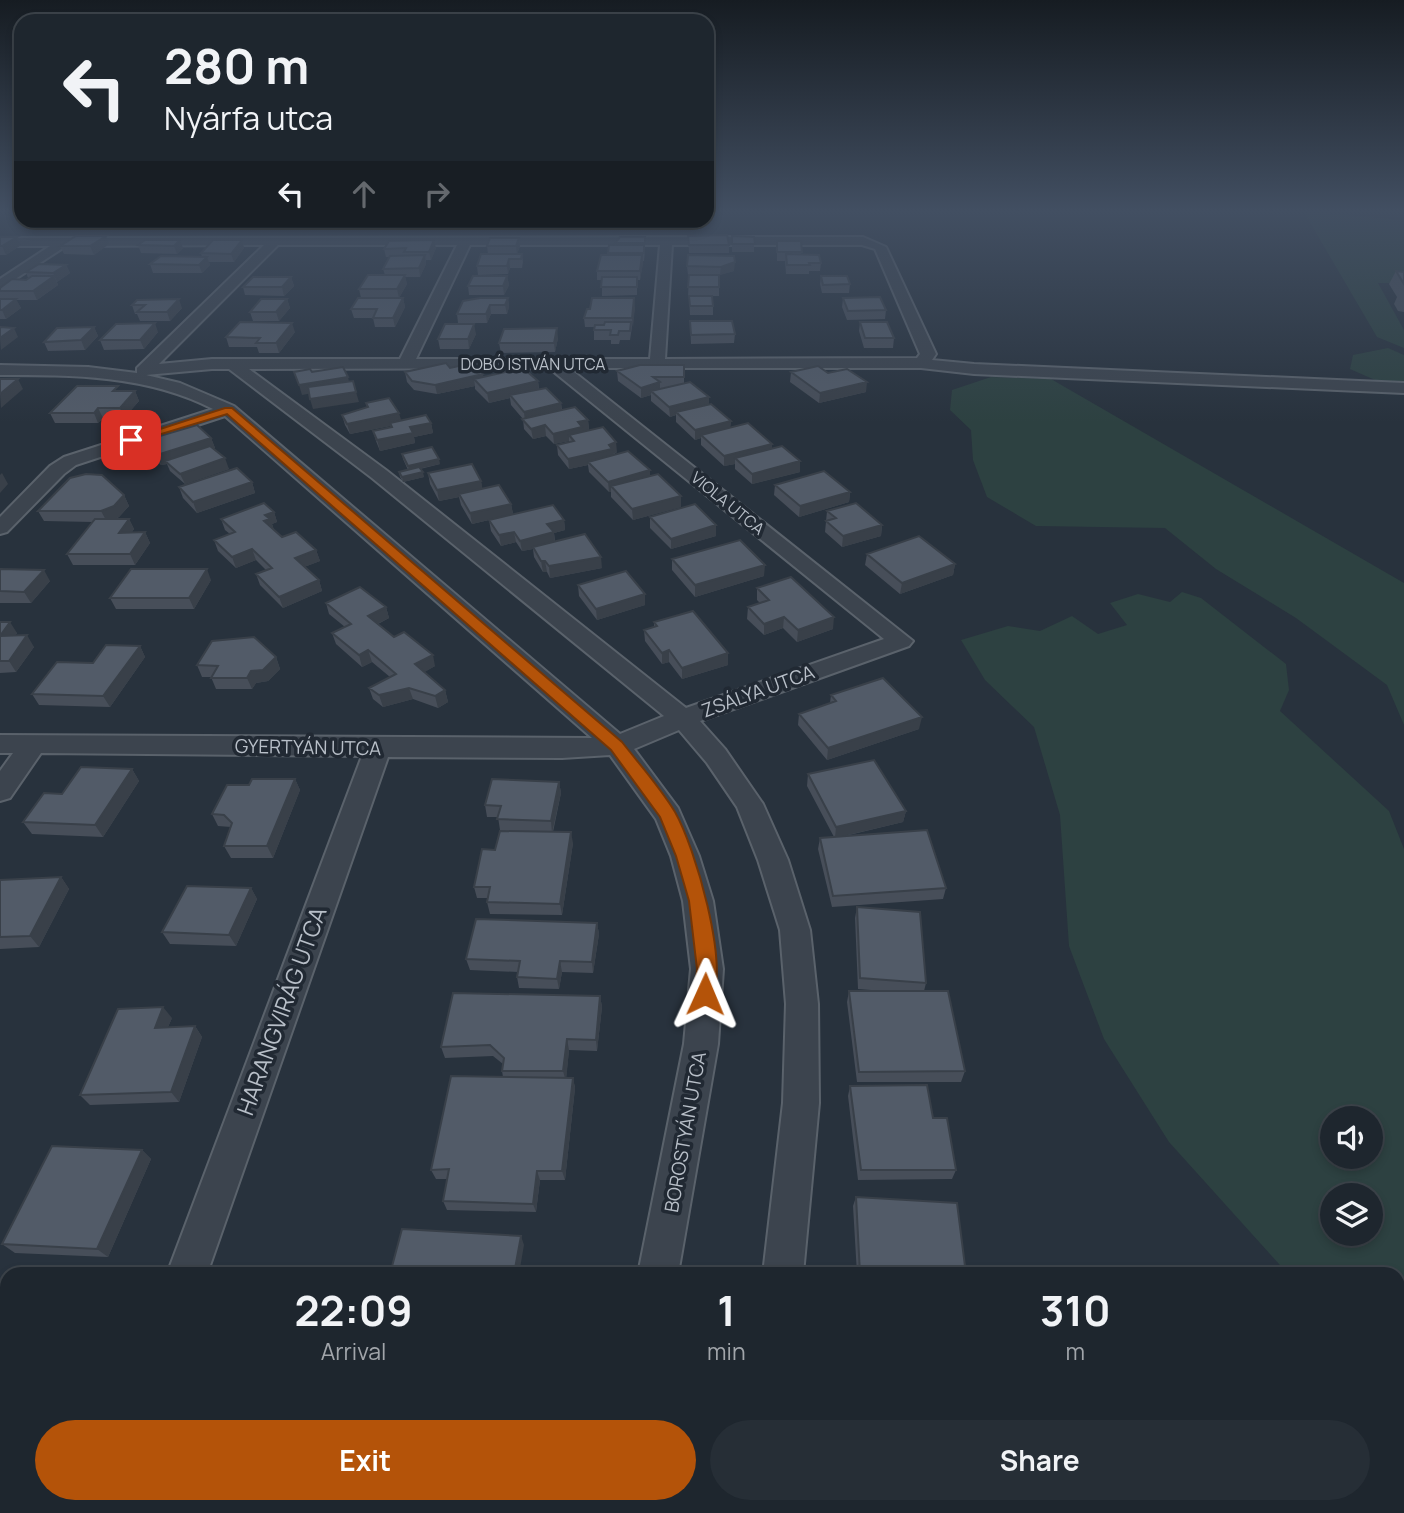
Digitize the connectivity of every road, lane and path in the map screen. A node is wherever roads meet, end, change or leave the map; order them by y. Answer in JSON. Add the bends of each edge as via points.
{"nodes":[{"id":1,"x":235,"y":281,"type":"edge"},
{"id":2,"x":446,"y":281,"type":"edge"},
{"id":3,"x":663,"y":281,"type":"edge"},
{"id":4,"x":896,"y":281,"type":"edge"},
{"id":5,"x":406,"y":363,"type":"junction"},
{"id":6,"x":921,"y":363,"type":"junction"},
{"id":7,"x":233,"y":364,"type":"junction"},
{"id":8,"x":657,"y":364,"type":"junction"},
{"id":9,"x":555,"y":365,"type":"junction"},
{"id":10,"x":0,"y":370,"type":"edge"},
{"id":11,"x":139,"y":374,"type":"junction"},
{"id":12,"x":1404,"y":388,"type":"edge"},
{"id":13,"x":228,"y":410,"type":"junction"},
{"id":14,"x":0,"y":528,"type":"edge"},
{"id":15,"x":901,"y":640,"type":"joint"},
{"id":16,"x":683,"y":718,"type":"junction"},
{"id":17,"x":0,"y":744,"type":"edge"},
{"id":18,"x":34,"y":744,"type":"junction"},
{"id":19,"x":617,"y":746,"type":"junction"},
{"id":20,"x":378,"y":747,"type":"junction"},
{"id":21,"x":0,"y":791,"type":"edge"},
{"id":22,"x":190,"y":1267,"type":"edge"},
{"id":23,"x":659,"y":1267,"type":"edge"},
{"id":24,"x":784,"y":1267,"type":"edge"}],
"edges":[{"from":1,"to":11,"type":"street"},
{"from":2,"to":5,"type":"street"},
{"from":3,"to":8,"type":"street"},
{"from":4,"to":6,"type":"street","via":[[928,354]]},
{"from":5,"to":7,"type":"street","name":"DOBÓ ISTVÁN UTCA"},
{"from":5,"to":9,"type":"street","name":"DOBÓ ISTVÁN UTCA"},
{"from":6,"to":8,"type":"street","name":"DOBÓ ISTVÁN UTCA"},
{"from":6,"to":12,"type":"street","name":"DOBÓ ISTVÁN UTCA"},
{"from":7,"to":11,"type":"street","name":"DOBÓ ISTVÁN UTCA","via":[[190,364]]},
{"from":7,"to":16,"type":"street","via":[[379,474]]},
{"from":8,"to":9,"type":"street","name":"DOBÓ ISTVÁN UTCA"},
{"from":9,"to":15,"type":"street","name":"VIOLA UTCA"},
{"from":10,"to":11,"type":"street","name":"DOBÓ ISTVÁN UTCA"},
{"from":11,"to":13,"type":"street","name":"BOROSTYÁN UTCA","via":[[206,397]]},
{"from":13,"to":14,"type":"street","via":[[70,461]]},
{"from":13,"to":19,"type":"street","name":"BOROSTYÁN UTCA"},
{"from":15,"to":16,"type":"street","name":"ZSÁLYA UTCA"},
{"from":16,"to":19,"type":"street","name":"ZSÁLYA UTCA"},
{"from":16,"to":24,"type":"street","via":[[749,804],[795,930],[802,1004],[801,1103]]},
{"from":17,"to":18,"type":"street","name":"GYERTYÁN UTCA"},
{"from":18,"to":20,"type":"street","name":"GYERTYÁN UTCA"},
{"from":18,"to":21,"type":"street"},
{"from":19,"to":20,"type":"street","name":"GYERTYÁN UTCA"},
{"from":19,"to":23,"type":"street","name":"BOROSTYÁN UTCA","via":[[668,815],[685,856],[698,901],[707,969],[701,1044]]},
{"from":20,"to":22,"type":"street","name":"HARANGVIRÁG UTCA"}]}
